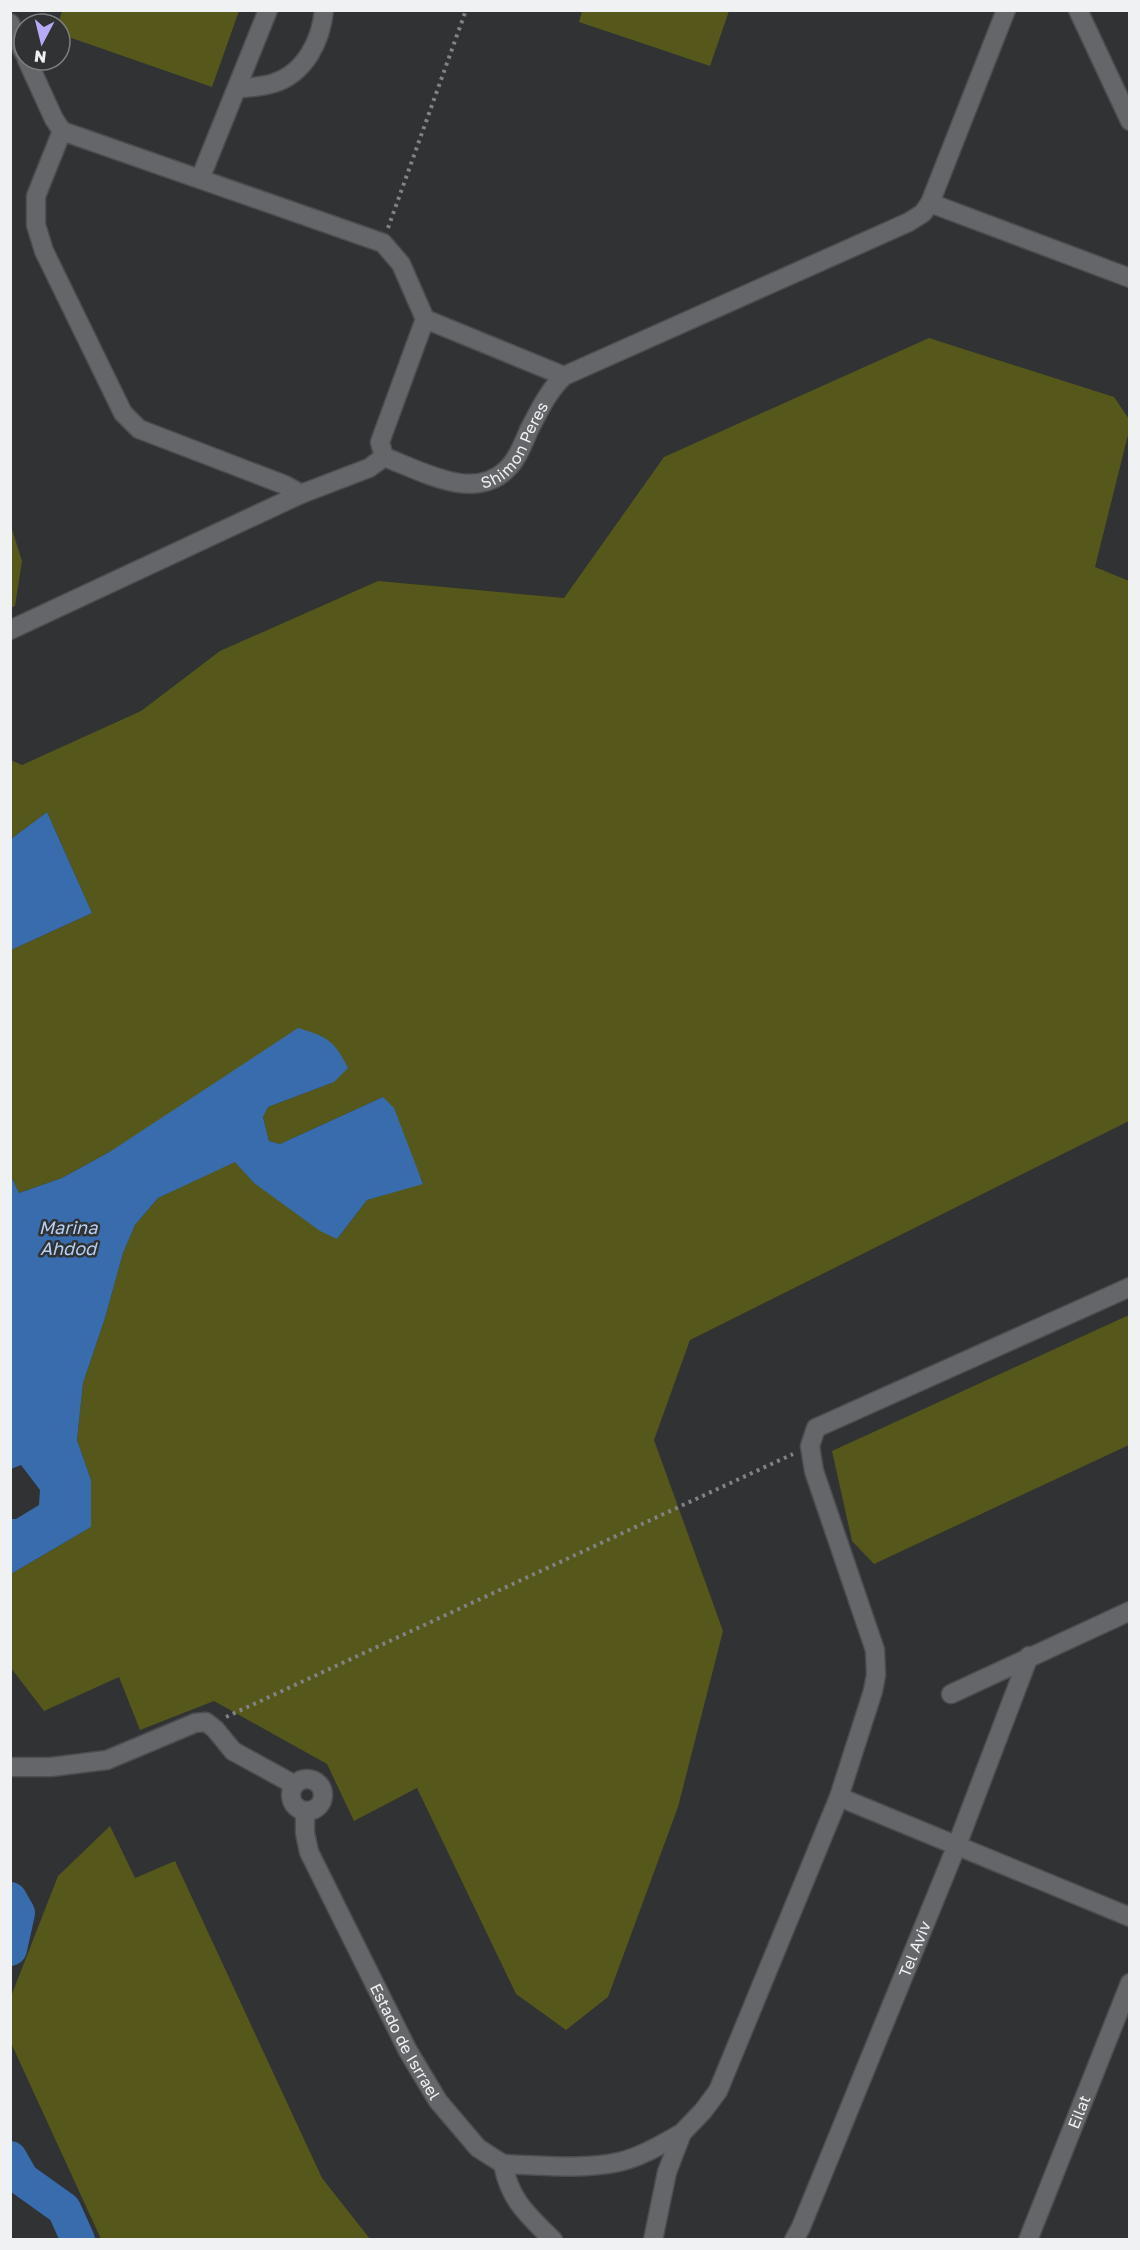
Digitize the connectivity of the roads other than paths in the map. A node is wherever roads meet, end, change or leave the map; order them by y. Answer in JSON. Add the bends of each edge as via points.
{"nodes":[{"id":1,"x":268,"y":10,"type":"edge"},
{"id":2,"x":324,"y":10,"type":"edge"},
{"id":3,"x":1006,"y":10,"type":"edge"},
{"id":4,"x":1078,"y":10,"type":"edge"},
{"id":5,"x":32,"y":72,"type":"edge"},
{"id":6,"x":237,"y":89,"type":"junction"},
{"id":7,"x":1130,"y":121,"type":"edge"},
{"id":8,"x":62,"y":131,"type":"junction"},
{"id":9,"x":200,"y":179,"type":"junction"},
{"id":10,"x":930,"y":203,"type":"junction"},
{"id":11,"x":1130,"y":278,"type":"edge"},
{"id":12,"x":425,"y":319,"type":"junction"},
{"id":13,"x":564,"y":376,"type":"junction"},
{"id":14,"x":384,"y":457,"type":"junction"},
{"id":15,"x":301,"y":494,"type":"junction"},
{"id":16,"x":10,"y":630,"type":"edge"},
{"id":17,"x":1130,"y":1287,"type":"edge"},
{"id":18,"x":1130,"y":1611,"type":"edge"},
{"id":19,"x":1029,"y":1656,"type":"junction"},
{"id":20,"x":951,"y":1694,"type":"dead end"},
{"id":21,"x":10,"y":1767,"type":"edge"},
{"id":22,"x":295,"y":1785,"type":"junction"},
{"id":23,"x":839,"y":1797,"type":"junction"},
{"id":24,"x":305,"y":1811,"type":"junction"},
{"id":25,"x":957,"y":1845,"type":"junction"},
{"id":26,"x":1130,"y":1917,"type":"edge"},
{"id":27,"x":1130,"y":1983,"type":"edge"},
{"id":28,"x":682,"y":2133,"type":"junction"},
{"id":29,"x":503,"y":2164,"type":"junction"},
{"id":30,"x":553,"y":2240,"type":"edge"},
{"id":31,"x":653,"y":2240,"type":"edge"},
{"id":32,"x":794,"y":2240,"type":"edge"},
{"id":33,"x":1028,"y":2240,"type":"edge"}],
"edges":[{"from":1,"to":6,"type":"street"},
{"from":2,"to":6,"type":"street","via":[[310,56],[295,72],[274,83]]},
{"from":3,"to":10,"type":"street"},
{"from":4,"to":7,"type":"street"},
{"from":5,"to":8,"type":"street"},
{"from":6,"to":9,"type":"street"},
{"from":8,"to":9,"type":"street"},
{"from":8,"to":15,"type":"street","via":[[36,196],[36,225],[44,251],[123,413],[139,429],[285,484]]},
{"from":9,"to":12,"type":"street","via":[[383,243],[401,264]]},
{"from":10,"to":11,"type":"street"},
{"from":10,"to":13,"type":"street","name":"Shimon Peres","via":[[909,222]]},
{"from":12,"to":13,"type":"street"},
{"from":12,"to":14,"type":"street","via":[[380,442]]},
{"from":13,"to":14,"type":"street","name":"Shimon Peres","via":[[555,384],[516,457],[497,478],[483,484],[452,482]]},
{"from":14,"to":15,"type":"street","via":[[369,468]]},
{"from":15,"to":16,"type":"street"},
{"from":17,"to":23,"type":"street","via":[[816,1428],[810,1446],[814,1471],[875,1650],[873,1691]]},
{"from":18,"to":19,"type":"street"},
{"from":19,"to":20,"type":"street"},
{"from":19,"to":25,"type":"street","name":"Tel Aviv"},
{"from":21,"to":22,"type":"street","via":[[107,1760],[195,1723],[206,1722],[233,1751]]},
{"from":22,"to":24,"type":"street","via":[[291,1798],[296,1807]]},
{"from":22,"to":24,"type":"street","via":[[310,1779],[322,1790],[320,1805]]},
{"from":23,"to":25,"type":"street"},
{"from":23,"to":28,"type":"street","via":[[718,2091]]},
{"from":24,"to":29,"type":"street","name":"Estado de Isrrael","via":[[309,1852],[408,2051],[438,2101],[478,2148]]},
{"from":25,"to":26,"type":"street"},
{"from":25,"to":32,"type":"street","name":"Tel Aviv"},
{"from":27,"to":33,"type":"street","name":"Eilat"},
{"from":28,"to":29,"type":"street","via":[[620,2162],[581,2167]]},
{"from":28,"to":31,"type":"street","via":[[667,2172]]},
{"from":29,"to":30,"type":"street","via":[[520,2207]]}]}
